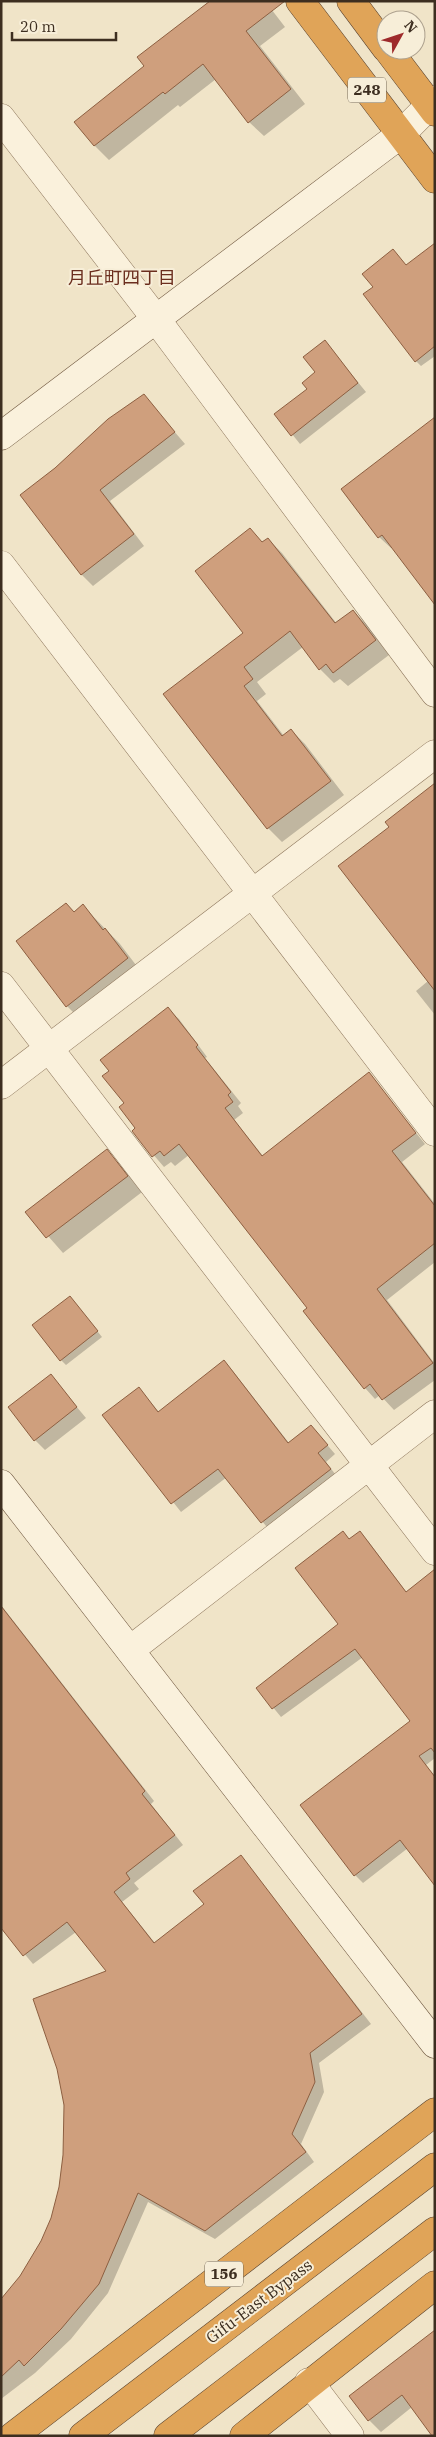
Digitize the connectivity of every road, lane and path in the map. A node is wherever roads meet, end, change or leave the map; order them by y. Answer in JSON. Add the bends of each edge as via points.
{"nodes":[{"id":1,"x":300,"y":1,"type":"edge"},
{"id":2,"x":351,"y":1,"type":"edge"},
{"id":3,"x":376,"y":34,"type":"edge"},
{"id":4,"x":396,"y":60,"type":"edge"},
{"id":5,"x":433,"y":106,"type":"edge"},
{"id":6,"x":1,"y":118,"type":"edge"},
{"id":7,"x":401,"y":134,"type":"junction"},
{"id":8,"x":435,"y":179,"type":"edge"},
{"id":9,"x":156,"y":319,"type":"junction"},
{"id":10,"x":1,"y":436,"type":"edge"},
{"id":11,"x":1,"y":565,"type":"edge"},
{"id":12,"x":435,"y":693,"type":"edge"},
{"id":13,"x":435,"y":754,"type":"edge"},
{"id":14,"x":252,"y":894,"type":"junction"},
{"id":15,"x":1,"y":986,"type":"edge"},
{"id":16,"x":50,"y":1048,"type":"junction"},
{"id":17,"x":1,"y":1086,"type":"edge"},
{"id":18,"x":435,"y":1132,"type":"edge"},
{"id":19,"x":435,"y":1414,"type":"edge"},
{"id":20,"x":369,"y":1465,"type":"junction"},
{"id":21,"x":1,"y":1484,"type":"edge"},
{"id":22,"x":435,"y":1550,"type":"edge"},
{"id":23,"x":130,"y":1650,"type":"junction"},
{"id":24,"x":435,"y":2044,"type":"edge"},
{"id":25,"x":435,"y":2112,"type":"edge"},
{"id":26,"x":435,"y":2166,"type":"edge"},
{"id":27,"x":435,"y":2231,"type":"edge"},
{"id":28,"x":435,"y":2285,"type":"edge"},
{"id":29,"x":309,"y":2382,"type":"junction"},
{"id":30,"x":89,"y":2432,"type":"edge"},
{"id":31,"x":13,"y":2436,"type":"edge"},
{"id":32,"x":168,"y":2436,"type":"edge"},
{"id":33,"x":244,"y":2436,"type":"edge"},
{"id":34,"x":350,"y":2436,"type":"edge"}],
"edges":[{"from":1,"to":7,"type":"highway","number":"248"},
{"from":2,"to":3,"type":"highway","number":"248"},
{"from":4,"to":5,"type":"highway","number":"248"},
{"from":5,"to":7,"type":"street"},
{"from":6,"to":9,"type":"street"},
{"from":7,"to":8,"type":"highway","number":"248"},
{"from":7,"to":9,"type":"street"},
{"from":9,"to":10,"type":"street"},
{"from":9,"to":12,"type":"street"},
{"from":11,"to":14,"type":"street"},
{"from":13,"to":14,"type":"street"},
{"from":14,"to":16,"type":"street"},
{"from":14,"to":18,"type":"street"},
{"from":15,"to":16,"type":"street"},
{"from":16,"to":17,"type":"street"},
{"from":16,"to":20,"type":"street"},
{"from":19,"to":20,"type":"street"},
{"from":20,"to":22,"type":"street"},
{"from":20,"to":23,"type":"street"},
{"from":21,"to":23,"type":"street"},
{"from":23,"to":24,"type":"street"},
{"from":25,"to":31,"type":"highway","number":"156"},
{"from":26,"to":30,"type":"highway","name":"Gifu-East Bypass","number":"156"},
{"from":27,"to":32,"type":"highway"},
{"from":28,"to":29,"type":"highway"},
{"from":29,"to":33,"type":"highway"},
{"from":29,"to":34,"type":"street"}]}
